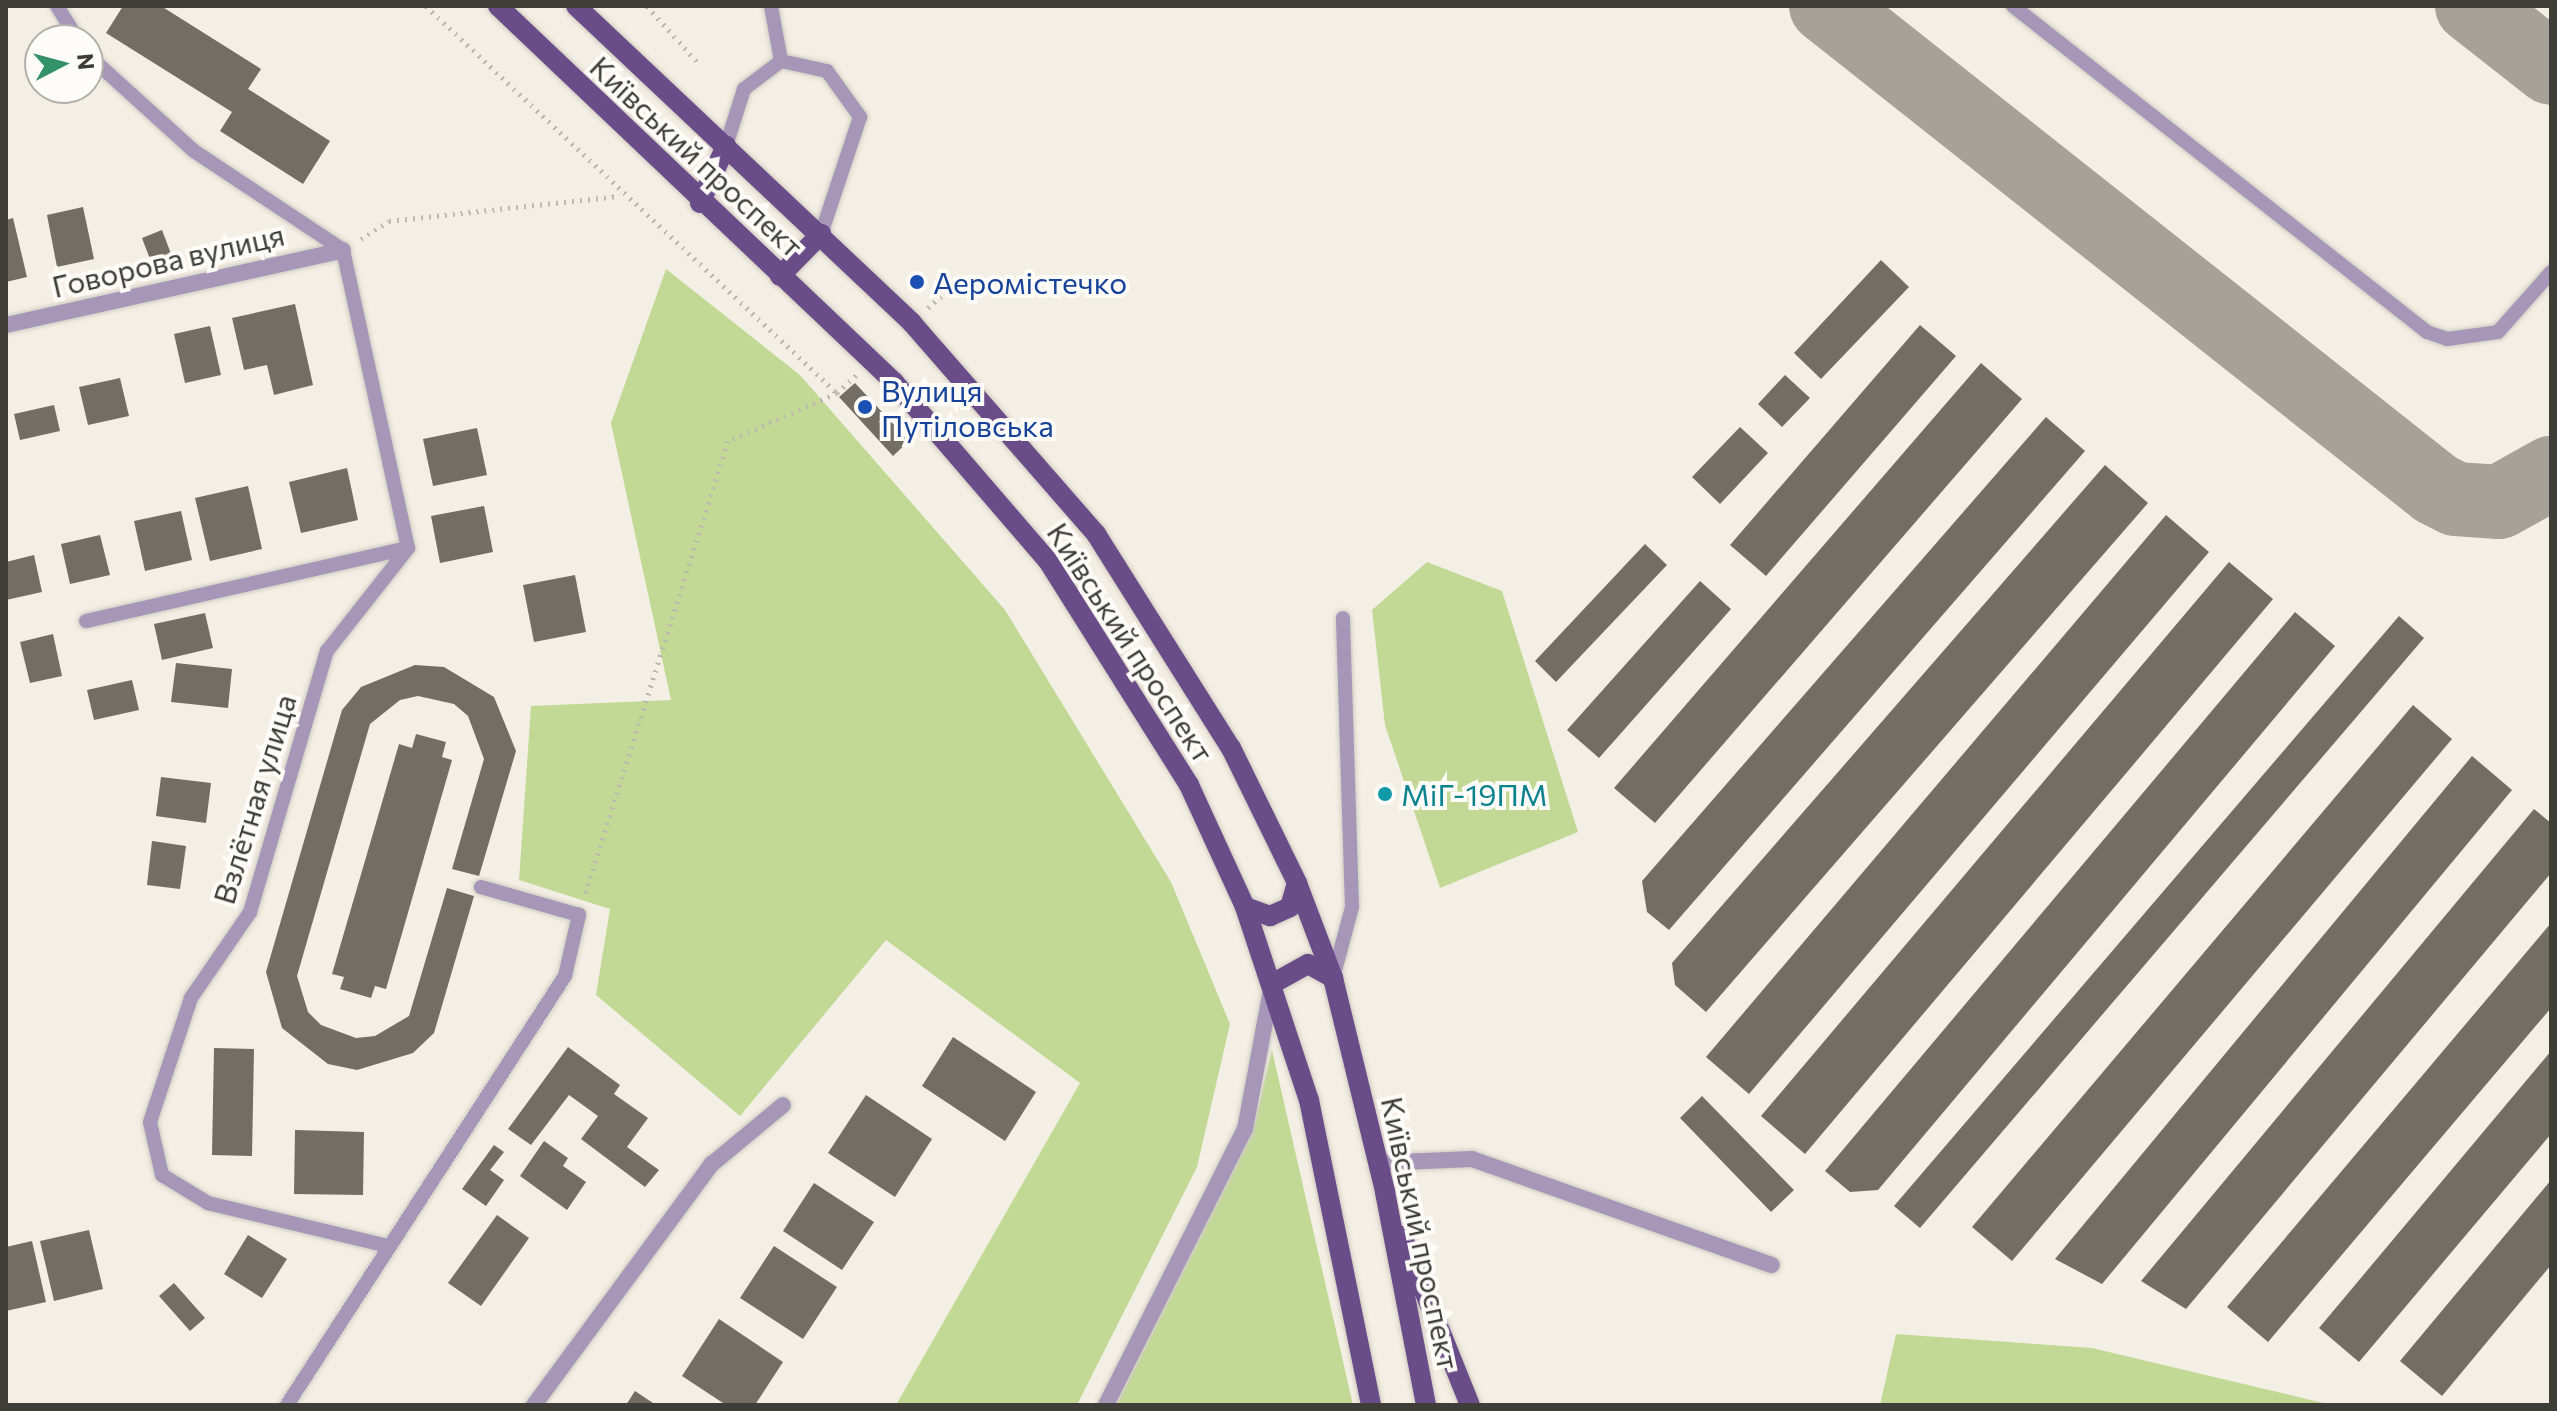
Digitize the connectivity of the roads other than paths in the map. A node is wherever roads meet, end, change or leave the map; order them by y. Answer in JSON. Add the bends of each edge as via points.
{"nodes":[{"id":1,"x":57,"y":6,"type":"edge"},
{"id":2,"x":498,"y":6,"type":"edge"},
{"id":3,"x":576,"y":6,"type":"edge"},
{"id":4,"x":771,"y":6,"type":"edge"},
{"id":5,"x":2013,"y":6,"type":"edge"},
{"id":6,"x":68,"y":24,"type":"edge"},
{"id":7,"x":781,"y":61,"type":"junction"},
{"id":8,"x":104,"y":69,"type":"edge"},
{"id":9,"x":726,"y":146,"type":"junction"},
{"id":10,"x":700,"y":203,"type":"junction"},
{"id":11,"x":821,"y":234,"type":"junction"},
{"id":12,"x":343,"y":250,"type":"junction"},
{"id":13,"x":2551,"y":272,"type":"edge"},
{"id":14,"x":780,"y":276,"type":"junction"},
{"id":15,"x":6,"y":325,"type":"edge"},
{"id":16,"x":408,"y":548,"type":"junction"},
{"id":17,"x":1343,"y":618,"type":"dead end"},
{"id":18,"x":86,"y":621,"type":"dead end"},
{"id":19,"x":1297,"y":883,"type":"junction"},
{"id":20,"x":481,"y":887,"type":"dead end"},
{"id":21,"x":1245,"y":907,"type":"junction"},
{"id":22,"x":1333,"y":978,"type":"junction"},
{"id":23,"x":1272,"y":984,"type":"junction"},
{"id":24,"x":783,"y":1105,"type":"dead end"},
{"id":25,"x":1377,"y":1163,"type":"junction"},
{"id":26,"x":1385,"y":1192,"type":"junction"},
{"id":27,"x":388,"y":1246,"type":"junction"},
{"id":28,"x":1772,"y":1265,"type":"dead end"},
{"id":29,"x":287,"y":1405,"type":"edge"},
{"id":30,"x":534,"y":1405,"type":"edge"},
{"id":31,"x":1106,"y":1405,"type":"edge"},
{"id":32,"x":1371,"y":1405,"type":"edge"},
{"id":33,"x":1426,"y":1405,"type":"edge"},
{"id":34,"x":1470,"y":1405,"type":"edge"}],
"edges":[{"from":1,"to":6,"type":"lane"},
{"from":2,"to":10,"type":"main road","name":"Київський проспект"},
{"from":3,"to":9,"type":"main road","name":"Київський проспект"},
{"from":4,"to":7,"type":"lane"},
{"from":5,"to":13,"type":"lane","via":[[2427,332],[2447,339],[2498,332]]},
{"from":7,"to":9,"type":"lane","via":[[744,89]]},
{"from":7,"to":11,"type":"lane","via":[[827,71],[860,117]]},
{"from":8,"to":12,"type":"lane","via":[[194,151]]},
{"from":9,"to":10,"type":"main road"},
{"from":9,"to":11,"type":"main road","name":"Київський проспект"},
{"from":10,"to":14,"type":"main road","name":"Київський проспект"},
{"from":11,"to":14,"type":"main road"},
{"from":11,"to":19,"type":"main road","name":"Київський проспект","via":[[912,323],[1096,534],[1231,748]]},
{"from":12,"to":15,"type":"street","name":"Говорова вулиця"},
{"from":12,"to":16,"type":"lane"},
{"from":14,"to":21,"type":"main road","name":"Київський проспект","via":[[873,360],[1048,561],[1189,785]]},
{"from":16,"to":18,"type":"lane"},
{"from":16,"to":27,"type":"lane","name":"Взлётная улица","via":[[327,651],[250,912],[191,998],[150,1122],[162,1175],[208,1203]]},
{"from":17,"to":22,"type":"lane","via":[[1352,907]]},
{"from":19,"to":21,"type":"main road","via":[[1290,907],[1270,916]]},
{"from":19,"to":22,"type":"main road","name":"Київський проспект"},
{"from":20,"to":27,"type":"lane","via":[[579,915],[565,976]]},
{"from":21,"to":23,"type":"main road","name":"Київський проспект"},
{"from":22,"to":23,"type":"main road","via":[[1308,964]]},
{"from":22,"to":25,"type":"main road","name":"Київський проспект"},
{"from":23,"to":31,"type":"street","via":[[1245,1129]]},
{"from":23,"to":32,"type":"main road","name":"Київський проспект","via":[[1309,1100]]},
{"from":24,"to":30,"type":"street","via":[[712,1164]]},
{"from":25,"to":26,"type":"main road","name":"Київський проспект"},
{"from":25,"to":28,"type":"street","via":[[1472,1159]]},
{"from":26,"to":33,"type":"main road","name":"Київський проспект"},
{"from":26,"to":34,"type":"main road"},
{"from":27,"to":29,"type":"lane"}]}
